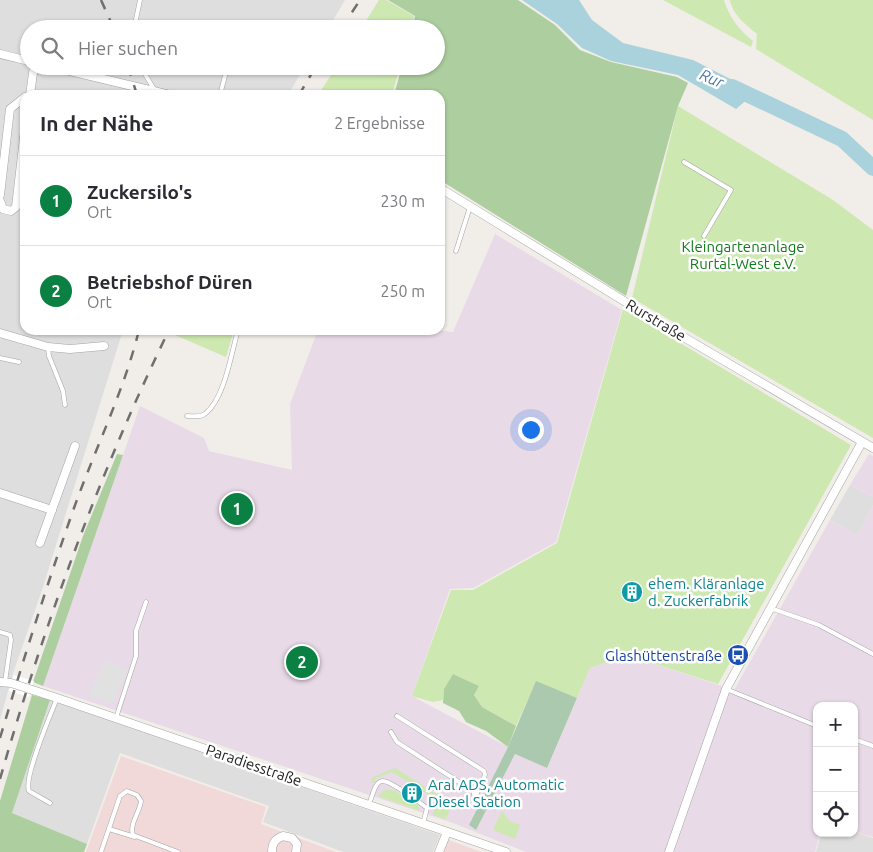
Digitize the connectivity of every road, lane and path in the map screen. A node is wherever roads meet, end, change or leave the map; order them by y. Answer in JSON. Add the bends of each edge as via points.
{"nodes":[{"id":1,"x":140,"y":0,"type":"edge"},
{"id":2,"x":136,"y":20,"type":"edge"},
{"id":3,"x":0,"y":54,"type":"edge"},
{"id":4,"x":20,"y":60,"type":"edge"},
{"id":5,"x":32,"y":75,"type":"edge"},
{"id":6,"x":87,"y":75,"type":"edge"},
{"id":7,"x":145,"y":75,"type":"edge"},
{"id":8,"x":225,"y":75,"type":"edge"},
{"id":9,"x":29,"y":90,"type":"edge"},
{"id":10,"x":151,"y":90,"type":"edge"},
{"id":11,"x":154,"y":90,"type":"edge"},
{"id":12,"x":221,"y":90,"type":"edge"},
{"id":13,"x":20,"y":101,"type":"edge"},
{"id":14,"x":684,"y":162,"type":"dead end"},
{"id":15,"x":20,"y":172,"type":"edge"},
{"id":16,"x":445,"y":191,"type":"edge"},
{"id":17,"x":0,"y":195,"type":"edge"},
{"id":18,"x":0,"y":201,"type":"edge"},
{"id":19,"x":470,"y":206,"type":"junction"},
{"id":20,"x":704,"y":236,"type":"dead end"},
{"id":21,"x":456,"y":250,"type":"dead end"},
{"id":22,"x":0,"y":332,"type":"edge"},
{"id":23,"x":237,"y":335,"type":"edge"},
{"id":24,"x":104,"y":346,"type":"dead end"},
{"id":25,"x":48,"y":347,"type":"junction"},
{"id":26,"x":0,"y":358,"type":"edge"},
{"id":27,"x":19,"y":362,"type":"dead end"},
{"id":28,"x":65,"y":405,"type":"dead end"},
{"id":29,"x":187,"y":416,"type":"dead end"},
{"id":30,"x":862,"y":442,"type":"junction"},
{"id":31,"x":75,"y":446,"type":"dead end"},
{"id":32,"x":873,"y":448,"type":"edge"},
{"id":33,"x":0,"y":493,"type":"edge"},
{"id":34,"x":52,"y":510,"type":"junction"},
{"id":35,"x":40,"y":543,"type":"dead end"},
{"id":36,"x":146,"y":602,"type":"dead end"},
{"id":37,"x":771,"y":609,"type":"junction"},
{"id":38,"x":0,"y":632,"type":"edge"},
{"id":39,"x":873,"y":654,"type":"edge"},
{"id":40,"x":2,"y":682,"type":"edge"},
{"id":41,"x":726,"y":689,"type":"junction"},
{"id":42,"x":58,"y":698,"type":"junction"},
{"id":43,"x":397,"y":716,"type":"dead end"},
{"id":44,"x":116,"y":718,"type":"junction"},
{"id":45,"x":813,"y":724,"type":"edge"},
{"id":46,"x":391,"y":732,"type":"dead end"},
{"id":47,"x":858,"y":740,"type":"edge"},
{"id":48,"x":873,"y":746,"type":"edge"},
{"id":49,"x":403,"y":791,"type":"dead end"},
{"id":50,"x":412,"y":797,"type":"dead end"},
{"id":51,"x":50,"y":803,"type":"dead end"},
{"id":52,"x":369,"y":805,"type":"junction"},
{"id":53,"x":423,"y":824,"type":"junction"},
{"id":54,"x":109,"y":829,"type":"junction"},
{"id":55,"x":447,"y":832,"type":"junction"},
{"id":56,"x":137,"y":838,"type":"junction"},
{"id":57,"x":271,"y":851,"type":"edge"},
{"id":58,"x":101,"y":852,"type":"edge"},
{"id":59,"x":178,"y":852,"type":"edge"},
{"id":60,"x":296,"y":852,"type":"edge"},
{"id":61,"x":439,"y":852,"type":"edge"},
{"id":62,"x":506,"y":852,"type":"edge"},
{"id":63,"x":669,"y":852,"type":"edge"}],
"edges":[{"from":1,"to":2,"type":"lane"},
{"from":3,"to":4,"type":"street"},
{"from":5,"to":9,"type":"street"},
{"from":6,"to":10,"type":"street"},
{"from":7,"to":11,"type":"lane"},
{"from":8,"to":12,"type":"lane"},
{"from":13,"to":17,"type":"street","via":[[10,109]]},
{"from":14,"to":20,"type":"lane","via":[[730,190]]},
{"from":15,"to":18,"type":"street","via":[[16,206],[11,211],[3,209]]},
{"from":16,"to":19,"type":"street","name":"Rurstraße"},
{"from":19,"to":21,"type":"lane"},
{"from":19,"to":30,"type":"street","name":"Rurstraße"},
{"from":22,"to":25,"type":"street"},
{"from":23,"to":29,"type":"lane","via":[[220,394],[200,417]]},
{"from":24,"to":25,"type":"street"},
{"from":25,"to":28,"type":"lane","via":[[64,391]]},
{"from":26,"to":27,"type":"lane"},
{"from":30,"to":32,"type":"street","name":"Rurstraße"},
{"from":30,"to":37,"type":"street"},
{"from":31,"to":34,"type":"street"},
{"from":33,"to":34,"type":"street"},
{"from":34,"to":35,"type":"street"},
{"from":36,"to":44,"type":"lane","via":[[136,631],[136,656]]},
{"from":37,"to":39,"type":"lane","via":[[820,625]]},
{"from":37,"to":41,"type":"street"},
{"from":38,"to":40,"type":"lane","via":[[10,635],[11,640]]},
{"from":40,"to":42,"type":"street","name":"Paradiesstraße"},
{"from":41,"to":45,"type":"lane"},
{"from":41,"to":63,"type":"street"},
{"from":42,"to":44,"type":"street","name":"Paradiesstraße"},
{"from":42,"to":51,"type":"lane","via":[[27,783],[29,791]]},
{"from":43,"to":46,"type":"lane","via":[[484,771],[475,798],[473,791],[397,742]]},
{"from":44,"to":52,"type":"street","name":"Paradiesstraße"},
{"from":47,"to":48,"type":"lane"},
{"from":49,"to":52,"type":"lane","via":[[385,780],[381,781],[376,785]]},
{"from":50,"to":53,"type":"lane","via":[[428,809]]},
{"from":52,"to":53,"type":"street","name":"Paradiesstraße"},
{"from":53,"to":55,"type":"street","name":"Paradiesstraße"},
{"from":54,"to":56,"type":"lane"},
{"from":54,"to":56,"type":"lane","via":[[120,796],[131,792],[141,801],[132,831]]},
{"from":54,"to":58,"type":"lane"},
{"from":55,"to":61,"type":"street"},
{"from":55,"to":62,"type":"street","name":"Paradiesstraße"},
{"from":56,"to":59,"type":"lane"},
{"from":57,"to":60,"type":"street","via":[[277,838],[283,836],[292,838],[297,844]]}]}
